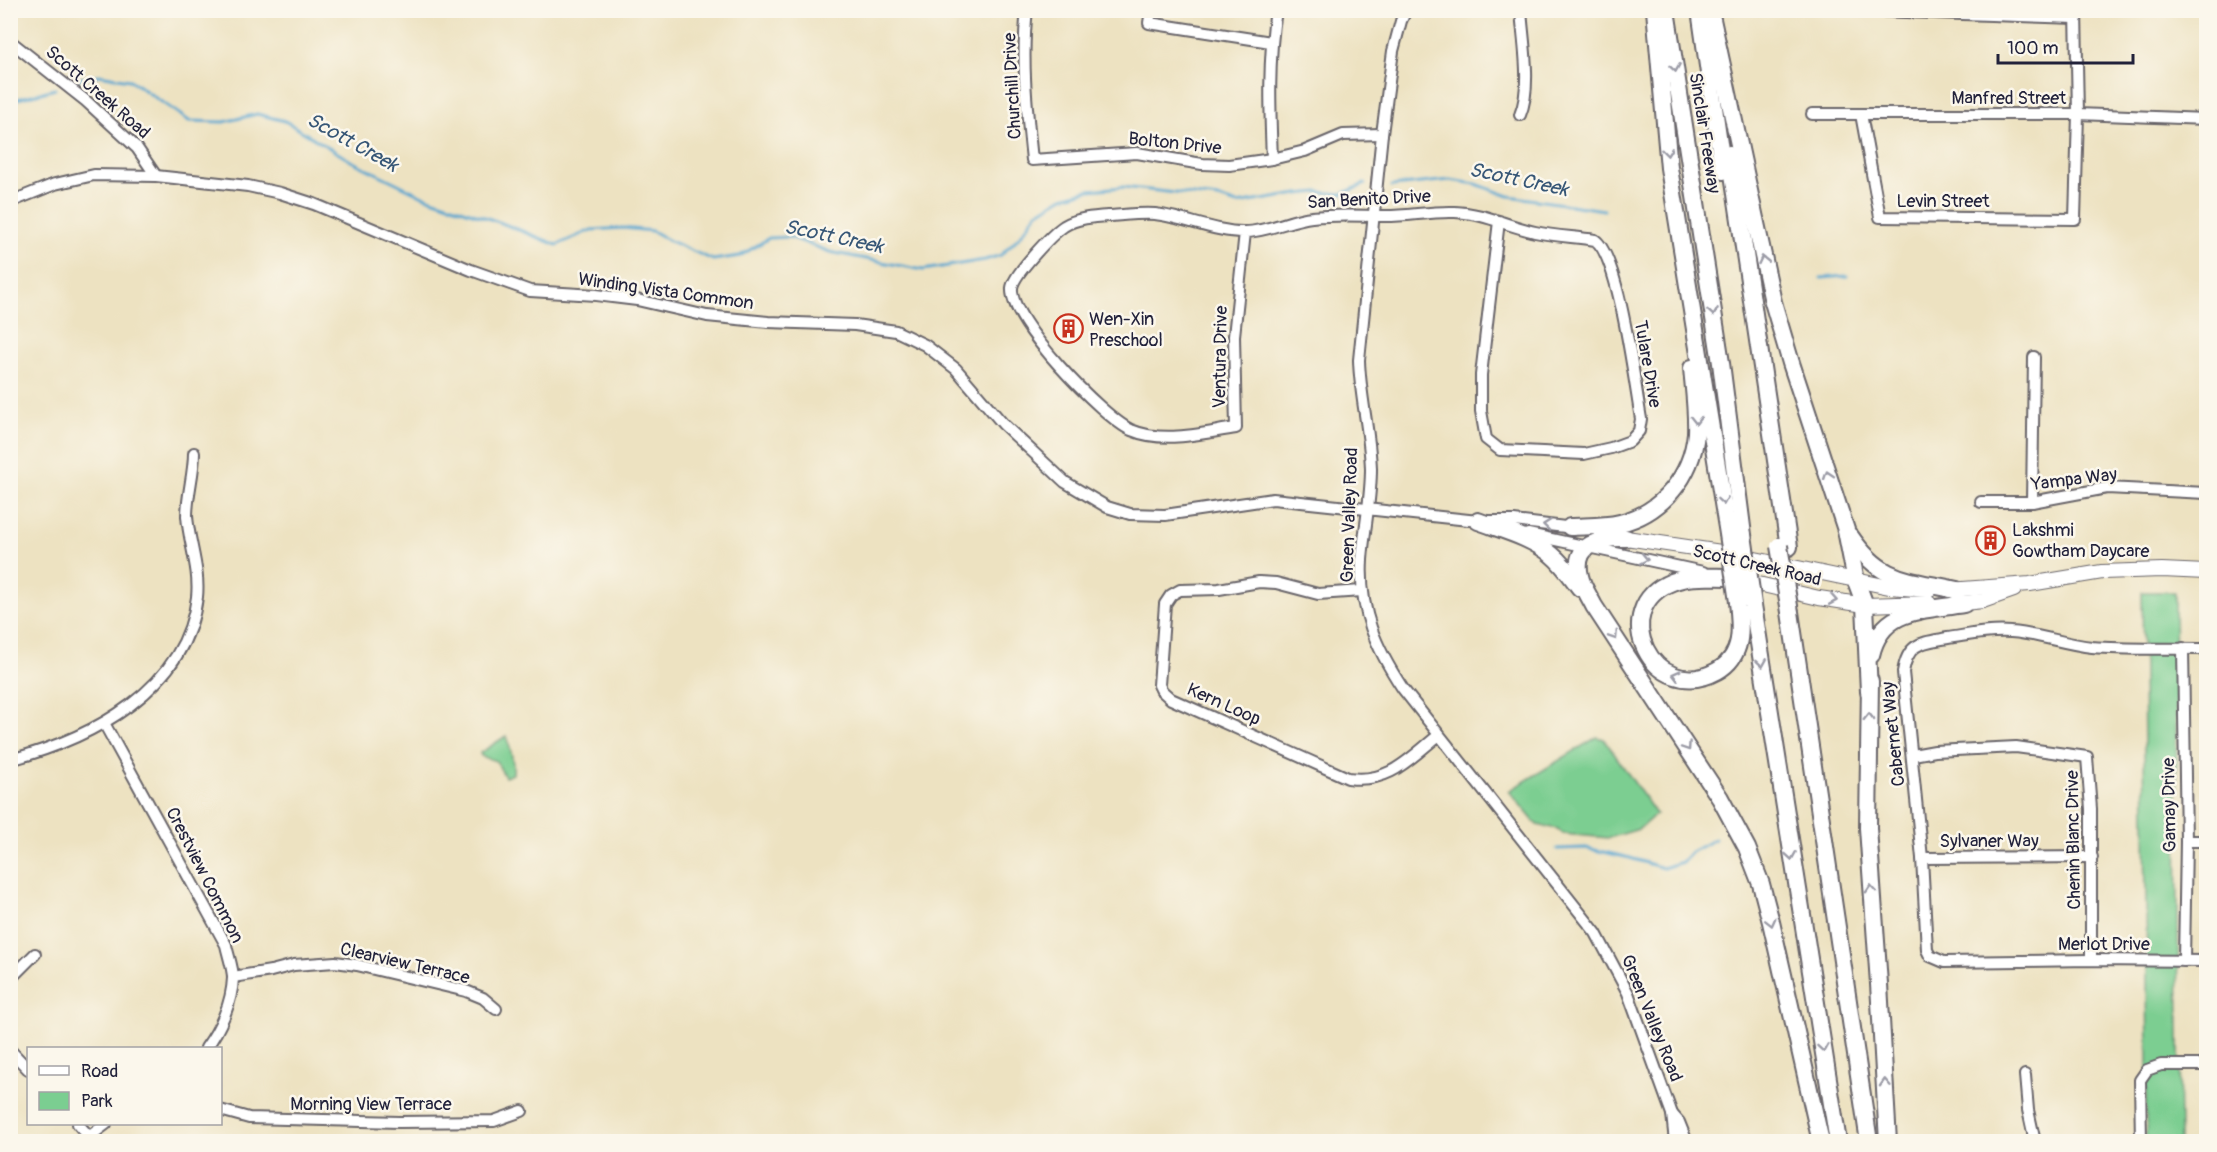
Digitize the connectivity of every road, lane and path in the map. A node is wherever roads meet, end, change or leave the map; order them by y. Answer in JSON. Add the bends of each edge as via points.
{"nodes":[{"id":1,"x":1027,"y":10,"type":"edge"},
{"id":2,"x":1150,"y":10,"type":"edge"},
{"id":3,"x":1276,"y":10,"type":"edge"},
{"id":4,"x":1406,"y":10,"type":"edge"},
{"id":5,"x":1521,"y":10,"type":"edge"},
{"id":6,"x":1655,"y":10,"type":"edge"},
{"id":7,"x":1666,"y":10,"type":"edge"},
{"id":8,"x":1700,"y":10,"type":"edge"},
{"id":9,"x":1710,"y":10,"type":"edge"},
{"id":10,"x":1849,"y":10,"type":"edge"},
{"id":11,"x":2076,"y":14,"type":"edge"},
{"id":12,"x":10,"y":41,"type":"edge"},
{"id":13,"x":1271,"y":42,"type":"junction"},
{"id":14,"x":1812,"y":114,"type":"dead end"},
{"id":15,"x":1861,"y":114,"type":"junction"},
{"id":16,"x":2078,"y":114,"type":"junction"},
{"id":17,"x":1520,"y":115,"type":"dead end"},
{"id":18,"x":2206,"y":119,"type":"edge"},
{"id":19,"x":1383,"y":134,"type":"junction"},
{"id":20,"x":1272,"y":159,"type":"junction"},
{"id":21,"x":1032,"y":160,"type":"joint"},
{"id":22,"x":156,"y":176,"type":"junction"},
{"id":23,"x":10,"y":202,"type":"edge"},
{"id":24,"x":1375,"y":215,"type":"junction"},
{"id":25,"x":1499,"y":221,"type":"junction"},
{"id":26,"x":1245,"y":232,"type":"junction"},
{"id":27,"x":1682,"y":257,"type":"junction"},
{"id":28,"x":1015,"y":278,"type":"joint"},
{"id":29,"x":2034,"y":357,"type":"dead end"},
{"id":30,"x":194,"y":453,"type":"dead end"},
{"id":31,"x":1776,"y":492,"type":"junction"},
{"id":32,"x":2206,"y":493,"type":"edge"},
{"id":33,"x":1981,"y":502,"type":"dead end"},
{"id":34,"x":2032,"y":502,"type":"junction"},
{"id":35,"x":1368,"y":509,"type":"junction"},
{"id":36,"x":1166,"y":515,"type":"joint"},
{"id":37,"x":1478,"y":521,"type":"junction"},
{"id":38,"x":1570,"y":527,"type":"junction"},
{"id":39,"x":1846,"y":530,"type":"junction"},
{"id":40,"x":1736,"y":535,"type":"junction"},
{"id":41,"x":1626,"y":538,"type":"junction"},
{"id":42,"x":1587,"y":547,"type":"junction"},
{"id":43,"x":2206,"y":572,"type":"edge"},
{"id":44,"x":1727,"y":577,"type":"junction"},
{"id":45,"x":1856,"y":581,"type":"junction"},
{"id":46,"x":1362,"y":591,"type":"junction"},
{"id":47,"x":1961,"y":597,"type":"junction"},
{"id":48,"x":1746,"y":603,"type":"junction"},
{"id":49,"x":1866,"y":605,"type":"junction"},
{"id":50,"x":1594,"y":606,"type":"junction"},
{"id":51,"x":1795,"y":612,"type":"junction"},
{"id":52,"x":2183,"y":648,"type":"junction"},
{"id":53,"x":2206,"y":649,"type":"edge"},
{"id":54,"x":1869,"y":692,"type":"junction"},
{"id":55,"x":104,"y":723,"type":"junction"},
{"id":56,"x":1439,"y":735,"type":"junction"},
{"id":57,"x":1913,"y":755,"type":"junction"},
{"id":58,"x":10,"y":760,"type":"edge"},
{"id":59,"x":2186,"y":841,"type":"junction"},
{"id":60,"x":2206,"y":841,"type":"edge"},
{"id":61,"x":2092,"y":857,"type":"junction"},
{"id":62,"x":1922,"y":858,"type":"junction"},
{"id":63,"x":35,"y":954,"type":"dead end"},
{"id":64,"x":2091,"y":960,"type":"junction"},
{"id":65,"x":2002,"y":961,"type":"joint"},
{"id":66,"x":2184,"y":961,"type":"junction"},
{"id":67,"x":2206,"y":961,"type":"edge"},
{"id":68,"x":233,"y":977,"type":"junction"},
{"id":69,"x":10,"y":980,"type":"edge"},
{"id":70,"x":496,"y":1009,"type":"dead end"},
{"id":71,"x":207,"y":1047,"type":"edge"},
{"id":72,"x":10,"y":1050,"type":"edge"},
{"id":73,"x":2206,"y":1065,"type":"edge"},
{"id":74,"x":27,"y":1068,"type":"edge"},
{"id":75,"x":2025,"y":1075,"type":"dead end"},
{"id":76,"x":222,"y":1111,"type":"edge"},
{"id":77,"x":522,"y":1111,"type":"dead end"},
{"id":78,"x":1672,"y":1114,"type":"junction"},
{"id":79,"x":79,"y":1125,"type":"edge"},
{"id":80,"x":105,"y":1125,"type":"edge"},
{"id":81,"x":92,"y":1139,"type":"edge"},
{"id":82,"x":1675,"y":1142,"type":"edge"},
{"id":83,"x":1687,"y":1142,"type":"edge"},
{"id":84,"x":1821,"y":1142,"type":"edge"},
{"id":85,"x":1838,"y":1142,"type":"edge"},
{"id":86,"x":1869,"y":1142,"type":"edge"},
{"id":87,"x":1879,"y":1142,"type":"edge"},
{"id":88,"x":1888,"y":1142,"type":"edge"},
{"id":89,"x":2035,"y":1142,"type":"edge"},
{"id":90,"x":2140,"y":1142,"type":"edge"}],
"edges":[{"from":1,"to":21,"type":"street","name":"Churchill Drive","via":[[1024,63]]},
{"from":2,"to":13,"type":"street","via":[[1149,23]]},
{"from":3,"to":13,"type":"street"},
{"from":4,"to":19,"type":"street","name":"Green Valley Road","via":[[1393,51]]},
{"from":5,"to":17,"type":"street","via":[[1525,103]]},
{"from":6,"to":27,"type":"highway","one_way":true,"via":[[1665,134]]},
{"from":7,"to":40,"type":"highway","name":"Sinclair Freeway","one_way":true,"via":[[1721,363]]},
{"from":8,"to":31,"type":"highway","via":[[1754,388]]},
{"from":9,"to":31,"type":"highway","name":"Sinclair Freeway"},
{"from":39,"to":9,"type":"highway","one_way":true,"via":[[1773,302]]},
{"from":10,"to":11,"type":"street"},
{"from":11,"to":16,"type":"street"},
{"from":12,"to":22,"type":"street","name":"Scott Creek Road","via":[[86,101],[137,148]]},
{"from":13,"to":20,"type":"street"},
{"from":14,"to":15,"type":"street","name":"Manfred Street"},
{"from":15,"to":16,"type":"street","name":"Manfred Street"},
{"from":15,"to":16,"type":"street","name":"Levin Street","via":[[1880,218],[2075,219]]},
{"from":16,"to":18,"type":"street","name":"Manfred Street"},
{"from":19,"to":20,"type":"street","name":"Bolton Drive","via":[[1343,135]]},
{"from":19,"to":24,"type":"street","name":"Green Valley Road"},
{"from":20,"to":21,"type":"street","name":"Bolton Drive","via":[[1202,164],[1137,153]]},
{"from":22,"to":23,"type":"street","name":"Winding Vista Common","via":[[94,175],[55,184]]},
{"from":22,"to":36,"type":"street","name":"Winding Vista Common","via":[[280,193],[530,291],[637,300],[707,316],[855,324],[896,331],[925,345],[956,369],[1003,424],[1081,494],[1131,514]]},
{"from":24,"to":25,"type":"street","name":"San Benito Drive","via":[[1455,212]]},
{"from":24,"to":26,"type":"street","name":"San Benito Drive","via":[[1312,217]]},
{"from":24,"to":35,"type":"street","name":"Green Valley Road","via":[[1359,360],[1370,449]]},
{"from":25,"to":25,"type":"street","name":"Tulare Drive","via":[[1534,232],[1595,240],[1603,250],[1618,291],[1641,419],[1639,430],[1630,441],[1584,454],[1500,450],[1486,439],[1481,375]]},
{"from":26,"to":28,"type":"street","name":"San Benito Drive","via":[[1154,214],[1088,217],[1066,225],[1047,240]]},
{"from":26,"to":28,"type":"street","name":"Ventura Drive","via":[[1234,336],[1236,428],[1154,436],[1132,430],[1112,418],[1061,368],[1037,338],[1017,307],[1011,288]]},
{"from":27,"to":38,"type":"highway","one_way":true,"via":[[1696,423],[1688,466],[1670,494],[1653,509],[1620,523]]},
{"from":27,"to":40,"type":"highway","one_way":true},
{"from":29,"to":34,"type":"street"},
{"from":30,"to":55,"type":"street","via":[[187,513],[197,578],[191,624],[179,652],[159,681]]},
{"from":31,"to":51,"type":"highway"},
{"from":32,"to":34,"type":"street","name":"Yampa Way","via":[[2107,488]]},
{"from":33,"to":34,"type":"street","name":"Yampa Way"},
{"from":35,"to":36,"type":"street","name":"Scott Creek Road","via":[[1273,499]]},
{"from":35,"to":37,"type":"street","name":"Scott Creek Road"},
{"from":35,"to":46,"type":"street","name":"Green Valley Road"},
{"from":38,"to":37,"type":"street","name":"Scott Creek Road","one_way":true},
{"from":37,"to":42,"type":"street","name":"Scott Creek Road"},
{"from":37,"to":50,"type":"highway","via":[[1548,551]]},
{"from":38,"to":41,"type":"street","name":"Scott Creek Road"},
{"from":39,"to":45,"type":"highway"},
{"from":39,"to":47,"type":"highway","via":[[1870,562],[1889,574]]},
{"from":40,"to":48,"type":"highway","bridge":true},
{"from":41,"to":42,"type":"highway","via":[[1601,539]]},
{"from":41,"to":45,"type":"main road","name":"Scott Creek Road","via":[[1721,552]]},
{"from":42,"to":44,"type":"street","name":"Scott Creek Road","one_way":true},
{"from":42,"to":50,"type":"highway","via":[[1580,560],[1580,575]]},
{"from":43,"to":47,"type":"main road","name":"Scott Creek Road","via":[[2102,572]]},
{"from":48,"to":44,"type":"highway","one_way":true,"via":[[1739,643],[1731,659],[1718,671],[1698,678],[1677,677],[1658,666],[1644,648],[1640,637],[1642,615],[1649,598],[1662,586],[1681,579]]},
{"from":44,"to":49,"type":"main road","name":"Scott Creek Road","one_way":true},
{"from":45,"to":47,"type":"main road","name":"Scott Creek Road"},
{"from":45,"to":49,"type":"highway"},
{"from":46,"to":56,"type":"street","name":"Green Valley Road","via":[[1382,657]]},
{"from":46,"to":56,"type":"street","name":"Kern Loop","via":[[1318,594],[1259,582],[1180,590],[1164,604],[1159,676],[1162,692],[1348,778],[1386,775]]},
{"from":47,"to":49,"type":"main road","name":"Scott Creek Road"},
{"from":47,"to":54,"type":"highway","via":[[1911,612],[1885,627],[1872,649]]},
{"from":48,"to":85,"type":"highway","one_way":true},
{"from":49,"to":54,"type":"highway"},
{"from":50,"to":84,"type":"highway","one_way":true,"via":[[1720,798],[1747,848],[1771,921]]},
{"from":51,"to":86,"type":"highway"},
{"from":51,"to":87,"type":"highway"},
{"from":52,"to":53,"type":"street"},
{"from":52,"to":57,"type":"street","name":"Cabernet Way","via":[[2064,643],[1999,631],[1914,646],[1905,658],[1903,672]]},
{"from":52,"to":59,"type":"street","name":"Gamay Drive"},
{"from":88,"to":54,"type":"highway","one_way":true,"via":[[1868,828]]},
{"from":55,"to":58,"type":"street","via":[[65,742]]},
{"from":55,"to":68,"type":"street","name":"Crestview Common","via":[[217,927],[226,945]]},
{"from":56,"to":78,"type":"street","name":"Green Valley Road","via":[[1596,933],[1628,993]]},
{"from":57,"to":61,"type":"street","name":"Chenin Blanc Drive","via":[[2016,747],[2087,757]]},
{"from":57,"to":62,"type":"street","name":"Cabernet Way"},
{"from":59,"to":60,"type":"street"},
{"from":59,"to":66,"type":"street","name":"Gamay Drive"},
{"from":61,"to":62,"type":"street","name":"Sylvaner Way"},
{"from":61,"to":64,"type":"street","name":"Chenin Blanc Drive"},
{"from":62,"to":65,"type":"street","name":"Cabernet Way","via":[[1930,956],[1944,962]]},
{"from":63,"to":69,"type":"street"},
{"from":64,"to":65,"type":"street","name":"Merlot Drive"},
{"from":64,"to":66,"type":"street","name":"Merlot Drive"},
{"from":66,"to":67,"type":"street","name":"Merlot Drive"},
{"from":68,"to":70,"type":"street","name":"Clearview Terrace","via":[[314,963],[357,965],[466,991]]},
{"from":68,"to":71,"type":"street","name":"Crestview Common","via":[[222,1023]]},
{"from":72,"to":74,"type":"street"},
{"from":73,"to":90,"type":"street","via":[[2161,1065],[2147,1070],[2140,1080]]},
{"from":75,"to":89,"type":"street"},
{"from":76,"to":77,"type":"street","name":"Morning View Terrace","via":[[249,1118],[399,1122],[494,1120]]},
{"from":78,"to":82,"type":"street"},
{"from":78,"to":83,"type":"street"},
{"from":79,"to":81,"type":"street"},
{"from":80,"to":81,"type":"street"}]}
